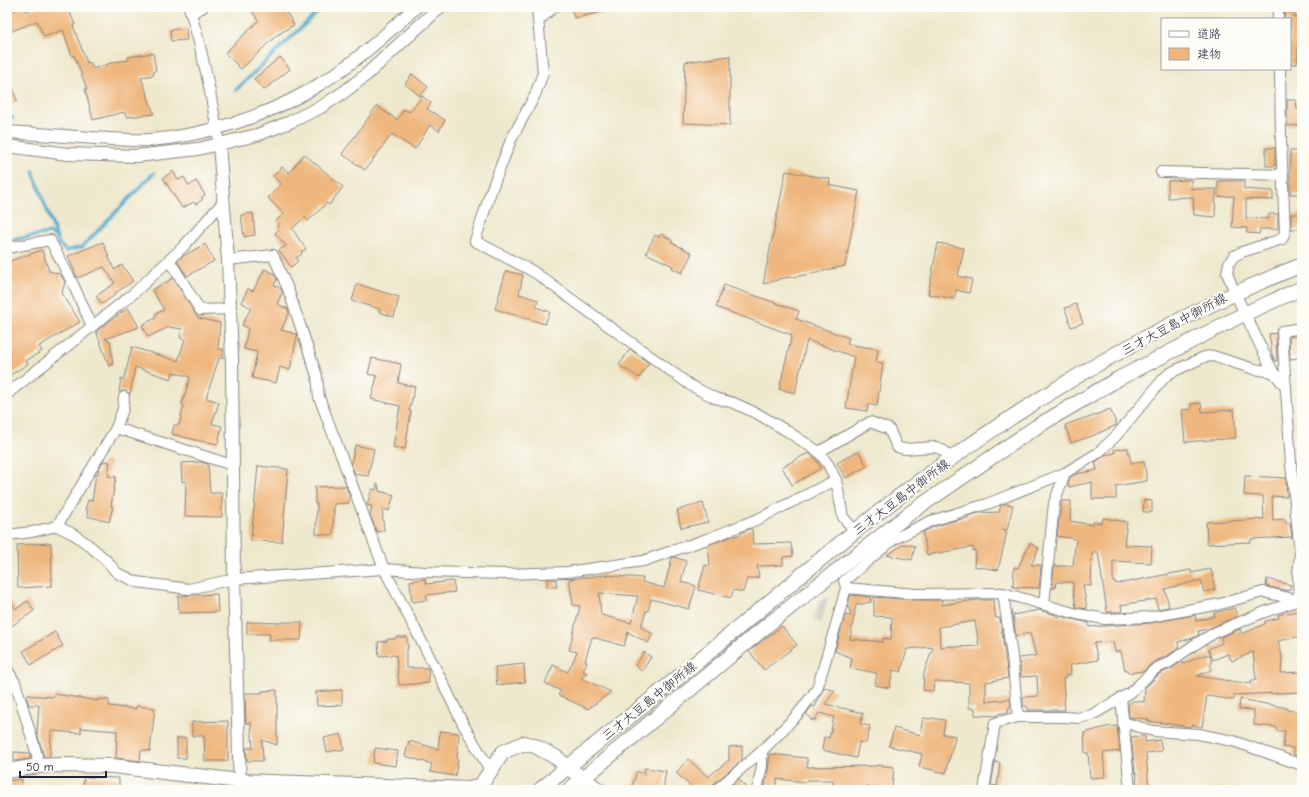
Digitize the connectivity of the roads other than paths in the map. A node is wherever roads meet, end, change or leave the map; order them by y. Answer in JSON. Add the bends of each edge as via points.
{"nodes":[{"id":1,"x":203,"y":7,"type":"edge"},
{"id":2,"x":416,"y":7,"type":"edge"},
{"id":3,"x":440,"y":7,"type":"edge"},
{"id":4,"x":537,"y":7,"type":"edge"},
{"id":5,"x":554,"y":7,"type":"edge"},
{"id":6,"x":1278,"y":7,"type":"edge"},
{"id":7,"x":190,"y":10,"type":"edge"},
{"id":8,"x":1278,"y":18,"type":"edge"},
{"id":9,"x":538,"y":21,"type":"junction"},
{"id":10,"x":1280,"y":70,"type":"edge"},
{"id":11,"x":216,"y":129,"type":"junction"},
{"id":12,"x":7,"y":132,"type":"edge"},
{"id":13,"x":219,"y":144,"type":"junction"},
{"id":14,"x":7,"y":146,"type":"edge"},
{"id":15,"x":1161,"y":172,"type":"dead end"},
{"id":16,"x":1283,"y":175,"type":"junction"},
{"id":17,"x":223,"y":202,"type":"junction"},
{"id":18,"x":7,"y":248,"type":"edge"},
{"id":19,"x":168,"y":260,"type":"junction"},
{"id":20,"x":228,"y":260,"type":"junction"},
{"id":21,"x":1302,"y":265,"type":"edge"},
{"id":22,"x":1302,"y":288,"type":"edge"},
{"id":23,"x":1235,"y":293,"type":"junction"},
{"id":24,"x":230,"y":308,"type":"junction"},
{"id":25,"x":1244,"y":314,"type":"junction"},
{"id":26,"x":92,"y":326,"type":"junction"},
{"id":27,"x":1302,"y":328,"type":"edge"},
{"id":28,"x":1272,"y":372,"type":"junction"},
{"id":29,"x":1286,"y":387,"type":"junction"},
{"id":30,"x":7,"y":395,"type":"edge"},
{"id":31,"x":124,"y":397,"type":"dead end"},
{"id":32,"x":116,"y":428,"type":"junction"},
{"id":33,"x":819,"y":452,"type":"junction"},
{"id":34,"x":950,"y":460,"type":"junction"},
{"id":35,"x":232,"y":465,"type":"junction"},
{"id":36,"x":1065,"y":473,"type":"junction"},
{"id":37,"x":836,"y":480,"type":"junction"},
{"id":38,"x":1298,"y":485,"type":"edge"},
{"id":39,"x":57,"y":526,"type":"junction"},
{"id":40,"x":854,"y":531,"type":"junction"},
{"id":41,"x":7,"y":535,"type":"edge"},
{"id":42,"x":384,"y":569,"type":"junction"},
{"id":43,"x":234,"y":579,"type":"junction"},
{"id":44,"x":842,"y":580,"type":"junction"},
{"id":45,"x":1003,"y":593,"type":"junction"},
{"id":46,"x":1300,"y":601,"type":"edge"},
{"id":47,"x":1044,"y":605,"type":"junction"},
{"id":48,"x":7,"y":669,"type":"edge"},
{"id":49,"x":1121,"y":698,"type":"junction"},
{"id":50,"x":1018,"y":717,"type":"junction"},
{"id":51,"x":1123,"y":722,"type":"junction"},
{"id":52,"x":762,"y":751,"type":"junction"},
{"id":53,"x":1302,"y":765,"type":"edge"},
{"id":54,"x":38,"y":766,"type":"junction"},
{"id":55,"x":567,"y":768,"type":"junction"},
{"id":56,"x":490,"y":770,"type":"junction"},
{"id":57,"x":7,"y":771,"type":"edge"},
{"id":58,"x":583,"y":779,"type":"junction"},
{"id":59,"x":240,"y":786,"type":"edge"},
{"id":60,"x":540,"y":790,"type":"edge"},
{"id":61,"x":569,"y":790,"type":"edge"},
{"id":62,"x":599,"y":790,"type":"edge"},
{"id":63,"x":716,"y":790,"type":"edge"},
{"id":64,"x":757,"y":790,"type":"edge"},
{"id":65,"x":984,"y":790,"type":"edge"},
{"id":66,"x":1130,"y":790,"type":"edge"}],
"edges":[{"from":1,"to":7,"type":"street"},
{"from":2,"to":11,"type":"street","via":[[343,69],[319,85],[246,120]]},
{"from":3,"to":13,"type":"street","via":[[366,75],[321,107],[257,136]]},
{"from":4,"to":9,"type":"street"},
{"from":5,"to":9,"type":"street"},
{"from":6,"to":8,"type":"street"},
{"from":7,"to":11,"type":"street","via":[[206,70]]},
{"from":9,"to":33,"type":"street","via":[[543,73],[535,95],[511,140],[475,241],[534,272],[690,385],[715,398],[758,414]]},
{"from":10,"to":16,"type":"street"},
{"from":11,"to":12,"type":"street","via":[[148,141]]},
{"from":11,"to":13,"type":"street"},
{"from":13,"to":14,"type":"street","via":[[137,156],[68,154]]},
{"from":13,"to":17,"type":"street"},
{"from":15,"to":16,"type":"street"},
{"from":16,"to":23,"type":"street","via":[[1285,232],[1282,239],[1234,256],[1226,273]]},
{"from":17,"to":19,"type":"street"},
{"from":17,"to":20,"type":"street"},
{"from":18,"to":26,"type":"street","via":[[50,240]]},
{"from":19,"to":24,"type":"street","via":[[200,310]]},
{"from":19,"to":26,"type":"street","via":[[134,293]]},
{"from":20,"to":24,"type":"street"},
{"from":20,"to":42,"type":"street","via":[[273,255],[288,289],[317,376],[319,396]]},
{"from":21,"to":23,"type":"main road","name":"三才大豆島中御所線"},
{"from":22,"to":25,"type":"main road","name":"三才大豆島中御所線"},
{"from":23,"to":25,"type":"street"},
{"from":23,"to":34,"type":"main road","name":"三才大豆島中御所線","via":[[1072,380]]},
{"from":24,"to":35,"type":"street"},
{"from":25,"to":28,"type":"street"},
{"from":25,"to":44,"type":"main road","name":"三才大豆島中御所線","via":[[1118,379],[1036,427],[910,513]]},
{"from":26,"to":30,"type":"street"},
{"from":27,"to":29,"type":"street","via":[[1282,331]]},
{"from":28,"to":29,"type":"street"},
{"from":28,"to":36,"type":"street","via":[[1213,356],[1204,356],[1164,378],[1116,436],[1098,453]]},
{"from":29,"to":38,"type":"street"},
{"from":31,"to":32,"type":"street","via":[[123,409]]},
{"from":32,"to":35,"type":"street"},
{"from":32,"to":39,"type":"street"},
{"from":33,"to":34,"type":"street","via":[[870,422],[889,430],[898,447],[936,447],[944,451]]},
{"from":33,"to":37,"type":"street"},
{"from":34,"to":40,"type":"main road","name":"三才大豆島中御所線"},
{"from":35,"to":43,"type":"street"},
{"from":36,"to":44,"type":"street","via":[[987,504],[931,521],[894,539]]},
{"from":36,"to":47,"type":"street","via":[[1054,503]]},
{"from":37,"to":40,"type":"street","via":[[843,517]]},
{"from":37,"to":42,"type":"street","via":[[758,519],[643,561],[567,572],[498,574]]},
{"from":38,"to":46,"type":"street"},
{"from":39,"to":41,"type":"street"},
{"from":39,"to":43,"type":"street","via":[[90,546],[117,573],[137,582],[189,589]]},
{"from":40,"to":55,"type":"main road","name":"三才大豆島中御所線"},
{"from":42,"to":43,"type":"street"},
{"from":42,"to":56,"type":"street","via":[[463,724]]},
{"from":43,"to":59,"type":"street"},
{"from":44,"to":45,"type":"street","via":[[916,594]]},
{"from":44,"to":52,"type":"street","via":[[838,621],[817,689],[798,714]]},
{"from":44,"to":58,"type":"main road","name":"三才大豆島中御所線","via":[[770,623]]},
{"from":45,"to":47,"type":"street"},
{"from":45,"to":50,"type":"street"},
{"from":46,"to":47,"type":"street","via":[[1263,592],[1220,604],[1150,618],[1104,619]]},
{"from":46,"to":49,"type":"street","via":[[1262,612],[1216,632],[1155,669],[1130,693]]},
{"from":48,"to":54,"type":"street","via":[[15,682]]},
{"from":49,"to":50,"type":"street","via":[[1092,715],[1078,718]]},
{"from":49,"to":51,"type":"street"},
{"from":50,"to":65,"type":"street","via":[[995,723]]},
{"from":51,"to":53,"type":"street","via":[[1153,732],[1198,734],[1233,741]]},
{"from":51,"to":66,"type":"street"},
{"from":52,"to":63,"type":"street"},
{"from":52,"to":64,"type":"street"},
{"from":54,"to":57,"type":"main road"},
{"from":54,"to":59,"type":"main road","via":[[113,766]]},
{"from":55,"to":56,"type":"main road","via":[[557,758],[524,743],[503,752]]},
{"from":55,"to":58,"type":"main road"},
{"from":55,"to":60,"type":"main road","name":"三才大豆島中御所線"},
{"from":56,"to":59,"type":"main road","via":[[481,785],[470,789]]},
{"from":58,"to":61,"type":"main road","name":"三才大豆島中御所線"},
{"from":58,"to":62,"type":"main road"}]}
